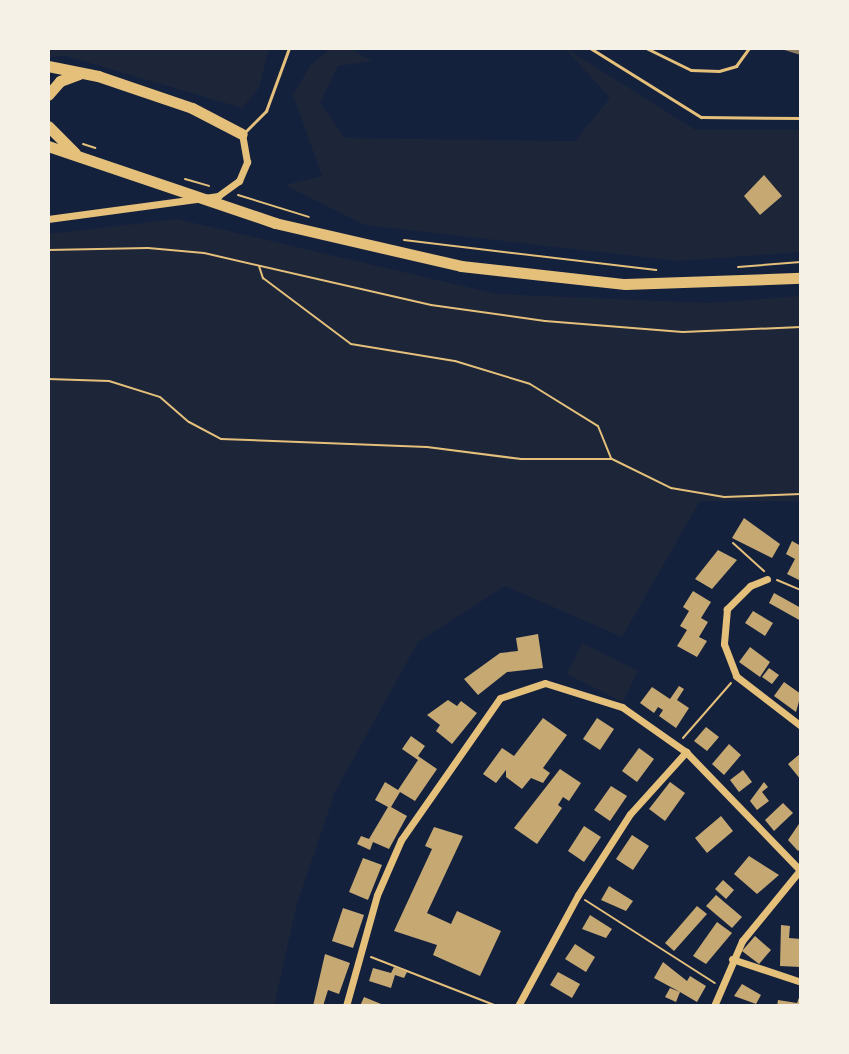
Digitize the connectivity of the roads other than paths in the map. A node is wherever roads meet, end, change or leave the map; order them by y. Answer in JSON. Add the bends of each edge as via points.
{"nodes":[{"id":1,"x":289,"y":48,"type":"edge"},
{"id":2,"x":590,"y":48,"type":"edge"},
{"id":3,"x":646,"y":48,"type":"edge"},
{"id":4,"x":749,"y":48,"type":"edge"},
{"id":5,"x":48,"y":66,"type":"edge"},
{"id":6,"x":82,"y":74,"type":"junction"},
{"id":7,"x":48,"y":95,"type":"edge"},
{"id":8,"x":801,"y":118,"type":"edge"},
{"id":9,"x":48,"y":126,"type":"edge"},
{"id":10,"x":242,"y":134,"type":"junction"},
{"id":11,"x":48,"y":146,"type":"edge"},
{"id":12,"x":88,"y":162,"type":"junction"},
{"id":13,"x":48,"y":219,"type":"edge"},
{"id":14,"x":801,"y":278,"type":"edge"},
{"id":15,"x":767,"y":579,"type":"dead end"},
{"id":16,"x":801,"y":726,"type":"edge"},
{"id":17,"x":686,"y":752,"type":"junction"},
{"id":18,"x":800,"y":870,"type":"edge"},
{"id":19,"x":732,"y":959,"type":"junction"},
{"id":20,"x":801,"y":982,"type":"edge"},
{"id":21,"x":346,"y":1006,"type":"edge"},
{"id":22,"x":518,"y":1006,"type":"edge"},
{"id":23,"x":714,"y":1006,"type":"edge"}],
"edges":[{"from":1,"to":10,"type":"lane","via":[[266,111]]},
{"from":2,"to":8,"type":"lane","via":[[701,117]]},
{"from":3,"to":4,"type":"lane","via":[[691,70],[719,71],[736,66]]},
{"from":5,"to":6,"type":"main road"},
{"from":6,"to":7,"type":"main road","via":[[60,81]]},
{"from":6,"to":10,"type":"main road","via":[[192,108]]},
{"from":9,"to":12,"type":"main road"},
{"from":10,"to":13,"type":"street","via":[[247,162],[233,187],[189,202]]},
{"from":11,"to":12,"type":"main road"},
{"from":12,"to":14,"type":"main road","via":[[275,223],[461,266],[625,284]]},
{"from":15,"to":16,"type":"street","via":[[750,586],[727,609],[724,644],[736,676]]},
{"from":17,"to":18,"type":"street"},
{"from":17,"to":21,"type":"street","via":[[622,707],[545,683],[500,698],[401,840]]},
{"from":17,"to":22,"type":"street","via":[[630,814],[578,895]]},
{"from":18,"to":19,"type":"street"},
{"from":19,"to":20,"type":"street"},
{"from":19,"to":23,"type":"street"}]}
